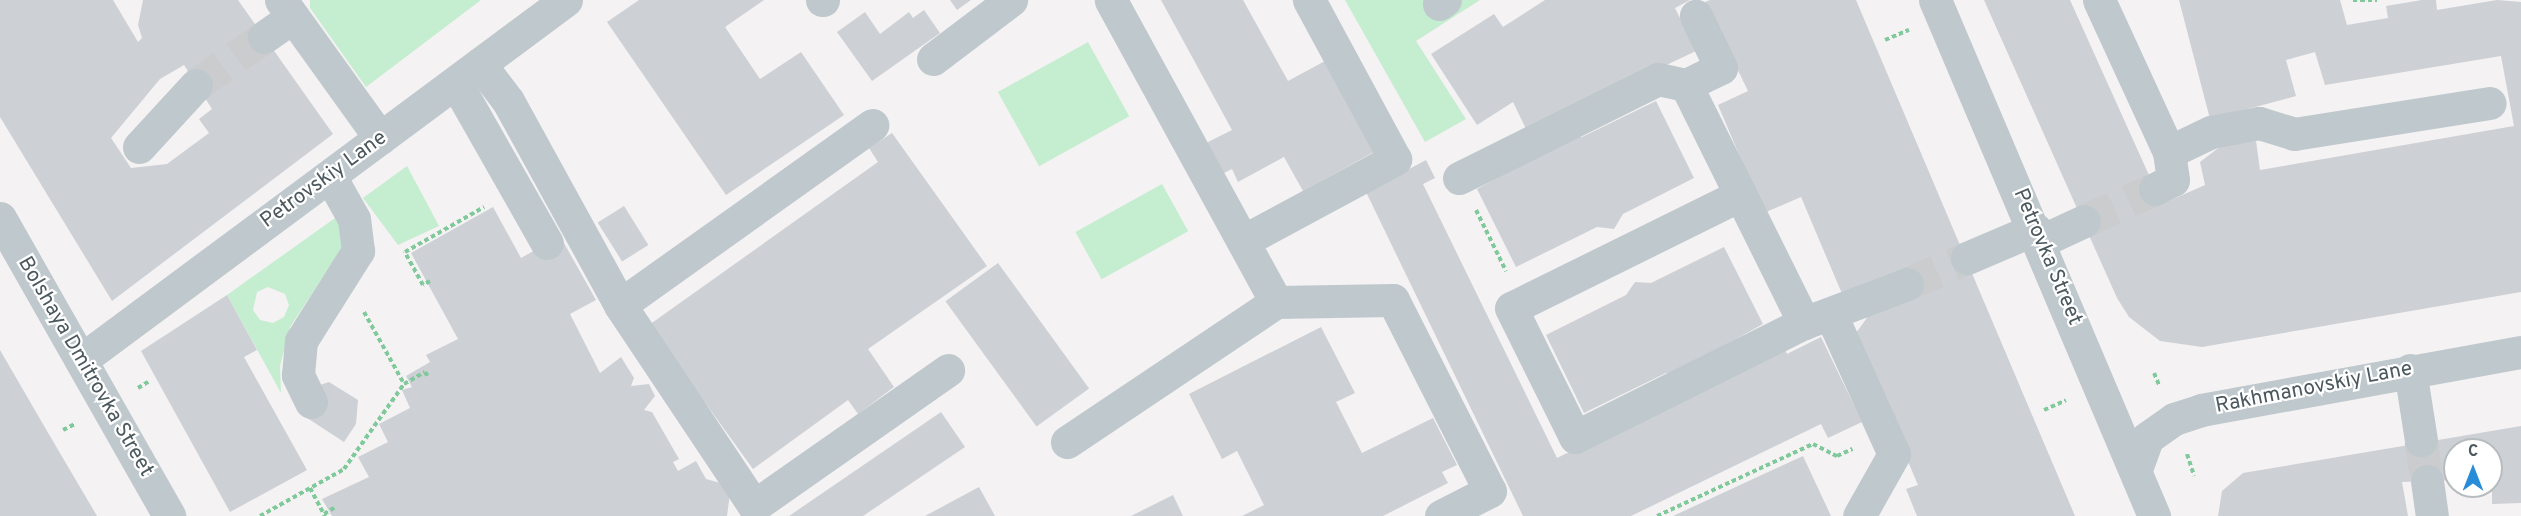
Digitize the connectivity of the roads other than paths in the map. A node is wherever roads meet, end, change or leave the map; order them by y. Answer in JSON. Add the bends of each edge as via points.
{"nodes":[{"id":1,"x":566,"y":0,"type":"edge"},
{"id":2,"x":1011,"y":0,"type":"edge"},
{"id":3,"x":1111,"y":0,"type":"edge"},
{"id":4,"x":1309,"y":0,"type":"edge"},
{"id":5,"x":2099,"y":0,"type":"edge"},
{"id":6,"x":287,"y":9,"type":"edge"},
{"id":7,"x":1928,"y":12,"type":"edge"},
{"id":8,"x":1696,"y":16,"type":"dead end"},
{"id":9,"x":264,"y":37,"type":"tunnel mouth"},
{"id":10,"x":933,"y":59,"type":"dead end"},
{"id":11,"x":468,"y":74,"type":"junction"},
{"id":12,"x":196,"y":85,"type":"tunnel mouth"},
{"id":13,"x":1686,"y":85,"type":"junction"},
{"id":14,"x":2490,"y":103,"type":"dead end"},
{"id":15,"x":872,"y":125,"type":"dead end"},
{"id":16,"x":380,"y":138,"type":"junction"},
{"id":17,"x":139,"y":147,"type":"dead end"},
{"id":18,"x":2169,"y":152,"type":"junction"},
{"id":19,"x":330,"y":176,"type":"junction"},
{"id":20,"x":1459,"y":178,"type":"road end"},
{"id":21,"x":2155,"y":189,"type":"tunnel mouth"},
{"id":22,"x":1740,"y":195,"type":"junction"},
{"id":23,"x":0,"y":218,"type":"edge"},
{"id":24,"x":2084,"y":221,"type":"tunnel mouth"},
{"id":25,"x":2038,"y":235,"type":"junction"},
{"id":26,"x":1243,"y":241,"type":"junction"},
{"id":27,"x":547,"y":243,"type":"dead end"},
{"id":28,"x":1967,"y":258,"type":"tunnel mouth"},
{"id":29,"x":1907,"y":284,"type":"tunnel mouth"},
{"id":30,"x":1276,"y":302,"type":"junction"},
{"id":31,"x":620,"y":305,"type":"junction"},
{"id":32,"x":1818,"y":320,"type":"junction"},
{"id":33,"x":2521,"y":352,"type":"edge"},
{"id":34,"x":81,"y":360,"type":"junction"},
{"id":35,"x":948,"y":370,"type":"dead end"},
{"id":36,"x":2410,"y":370,"type":"junction"},
{"id":37,"x":311,"y":402,"type":"dead end"},
{"id":38,"x":2421,"y":440,"type":"tunnel mouth"},
{"id":39,"x":1067,"y":442,"type":"dead end"},
{"id":40,"x":2136,"y":469,"type":"junction"},
{"id":41,"x":2427,"y":481,"type":"tunnel mouth"},
{"id":42,"x":169,"y":516,"type":"edge"},
{"id":43,"x":1441,"y":516,"type":"edge"},
{"id":44,"x":1859,"y":516,"type":"edge"},
{"id":45,"x":2154,"y":516,"type":"edge"},
{"id":46,"x":2432,"y":516,"type":"edge"}],
"edges":[{"from":1,"to":11,"type":"street","name":"Petrovskiy Lane"},
{"from":2,"to":10,"type":"street"},
{"from":3,"to":26,"type":"street"},
{"from":4,"to":26,"type":"street","via":[[1395,159]]},
{"from":5,"to":18,"type":"street"},
{"from":6,"to":9,"type":"street"},
{"from":6,"to":16,"type":"street"},
{"from":7,"to":25,"type":"street","name":"Petrovka Street"},
{"from":8,"to":13,"type":"street","via":[[1721,68]]},
{"from":11,"to":16,"type":"street","name":"Petrovskiy Lane"},
{"from":11,"to":27,"type":"street","via":[[516,189]]},
{"from":11,"to":31,"type":"street","via":[[508,101]]},
{"from":12,"to":17,"type":"street"},
{"from":13,"to":20,"type":"street","via":[[1659,79]]},
{"from":13,"to":22,"type":"street"},
{"from":14,"to":18,"type":"street","via":[[2294,134],[2259,123],[2211,132]]},
{"from":15,"to":31,"type":"street"},
{"from":16,"to":19,"type":"street","name":"Petrovskiy Lane"},
{"from":18,"to":21,"type":"street","via":[[2173,180]]},
{"from":19,"to":34,"type":"street","name":"Petrovskiy Lane"},
{"from":19,"to":37,"type":"street","via":[[354,219],[358,250],[301,341],[298,375]]},
{"from":22,"to":32,"type":"street"},
{"from":22,"to":32,"type":"street","via":[[1511,308],[1575,437]]},
{"from":23,"to":34,"type":"street","name":"Bolshaya Dmitrovka Street"},
{"from":24,"to":25,"type":"street"},
{"from":25,"to":28,"type":"street"},
{"from":25,"to":40,"type":"street","name":"Petrovka Street"},
{"from":26,"to":30,"type":"street"},
{"from":29,"to":32,"type":"street"},
{"from":30,"to":39,"type":"street"},
{"from":30,"to":43,"type":"street","via":[[1393,300],[1490,491]]},
{"from":31,"to":35,"type":"street","via":[[754,507]]},
{"from":32,"to":44,"type":"street","via":[[1894,454]]},
{"from":33,"to":36,"type":"street","name":"Rakhmanovskiy Lane"},
{"from":34,"to":42,"type":"street","name":"Bolshaya Dmitrovka Street"},
{"from":36,"to":38,"type":"street"},
{"from":36,"to":40,"type":"street","name":"Rakhmanovskiy Lane","via":[[2174,419],[2147,438]]},
{"from":40,"to":45,"type":"street","name":"Petrovka Street"},
{"from":41,"to":46,"type":"street"}]}
